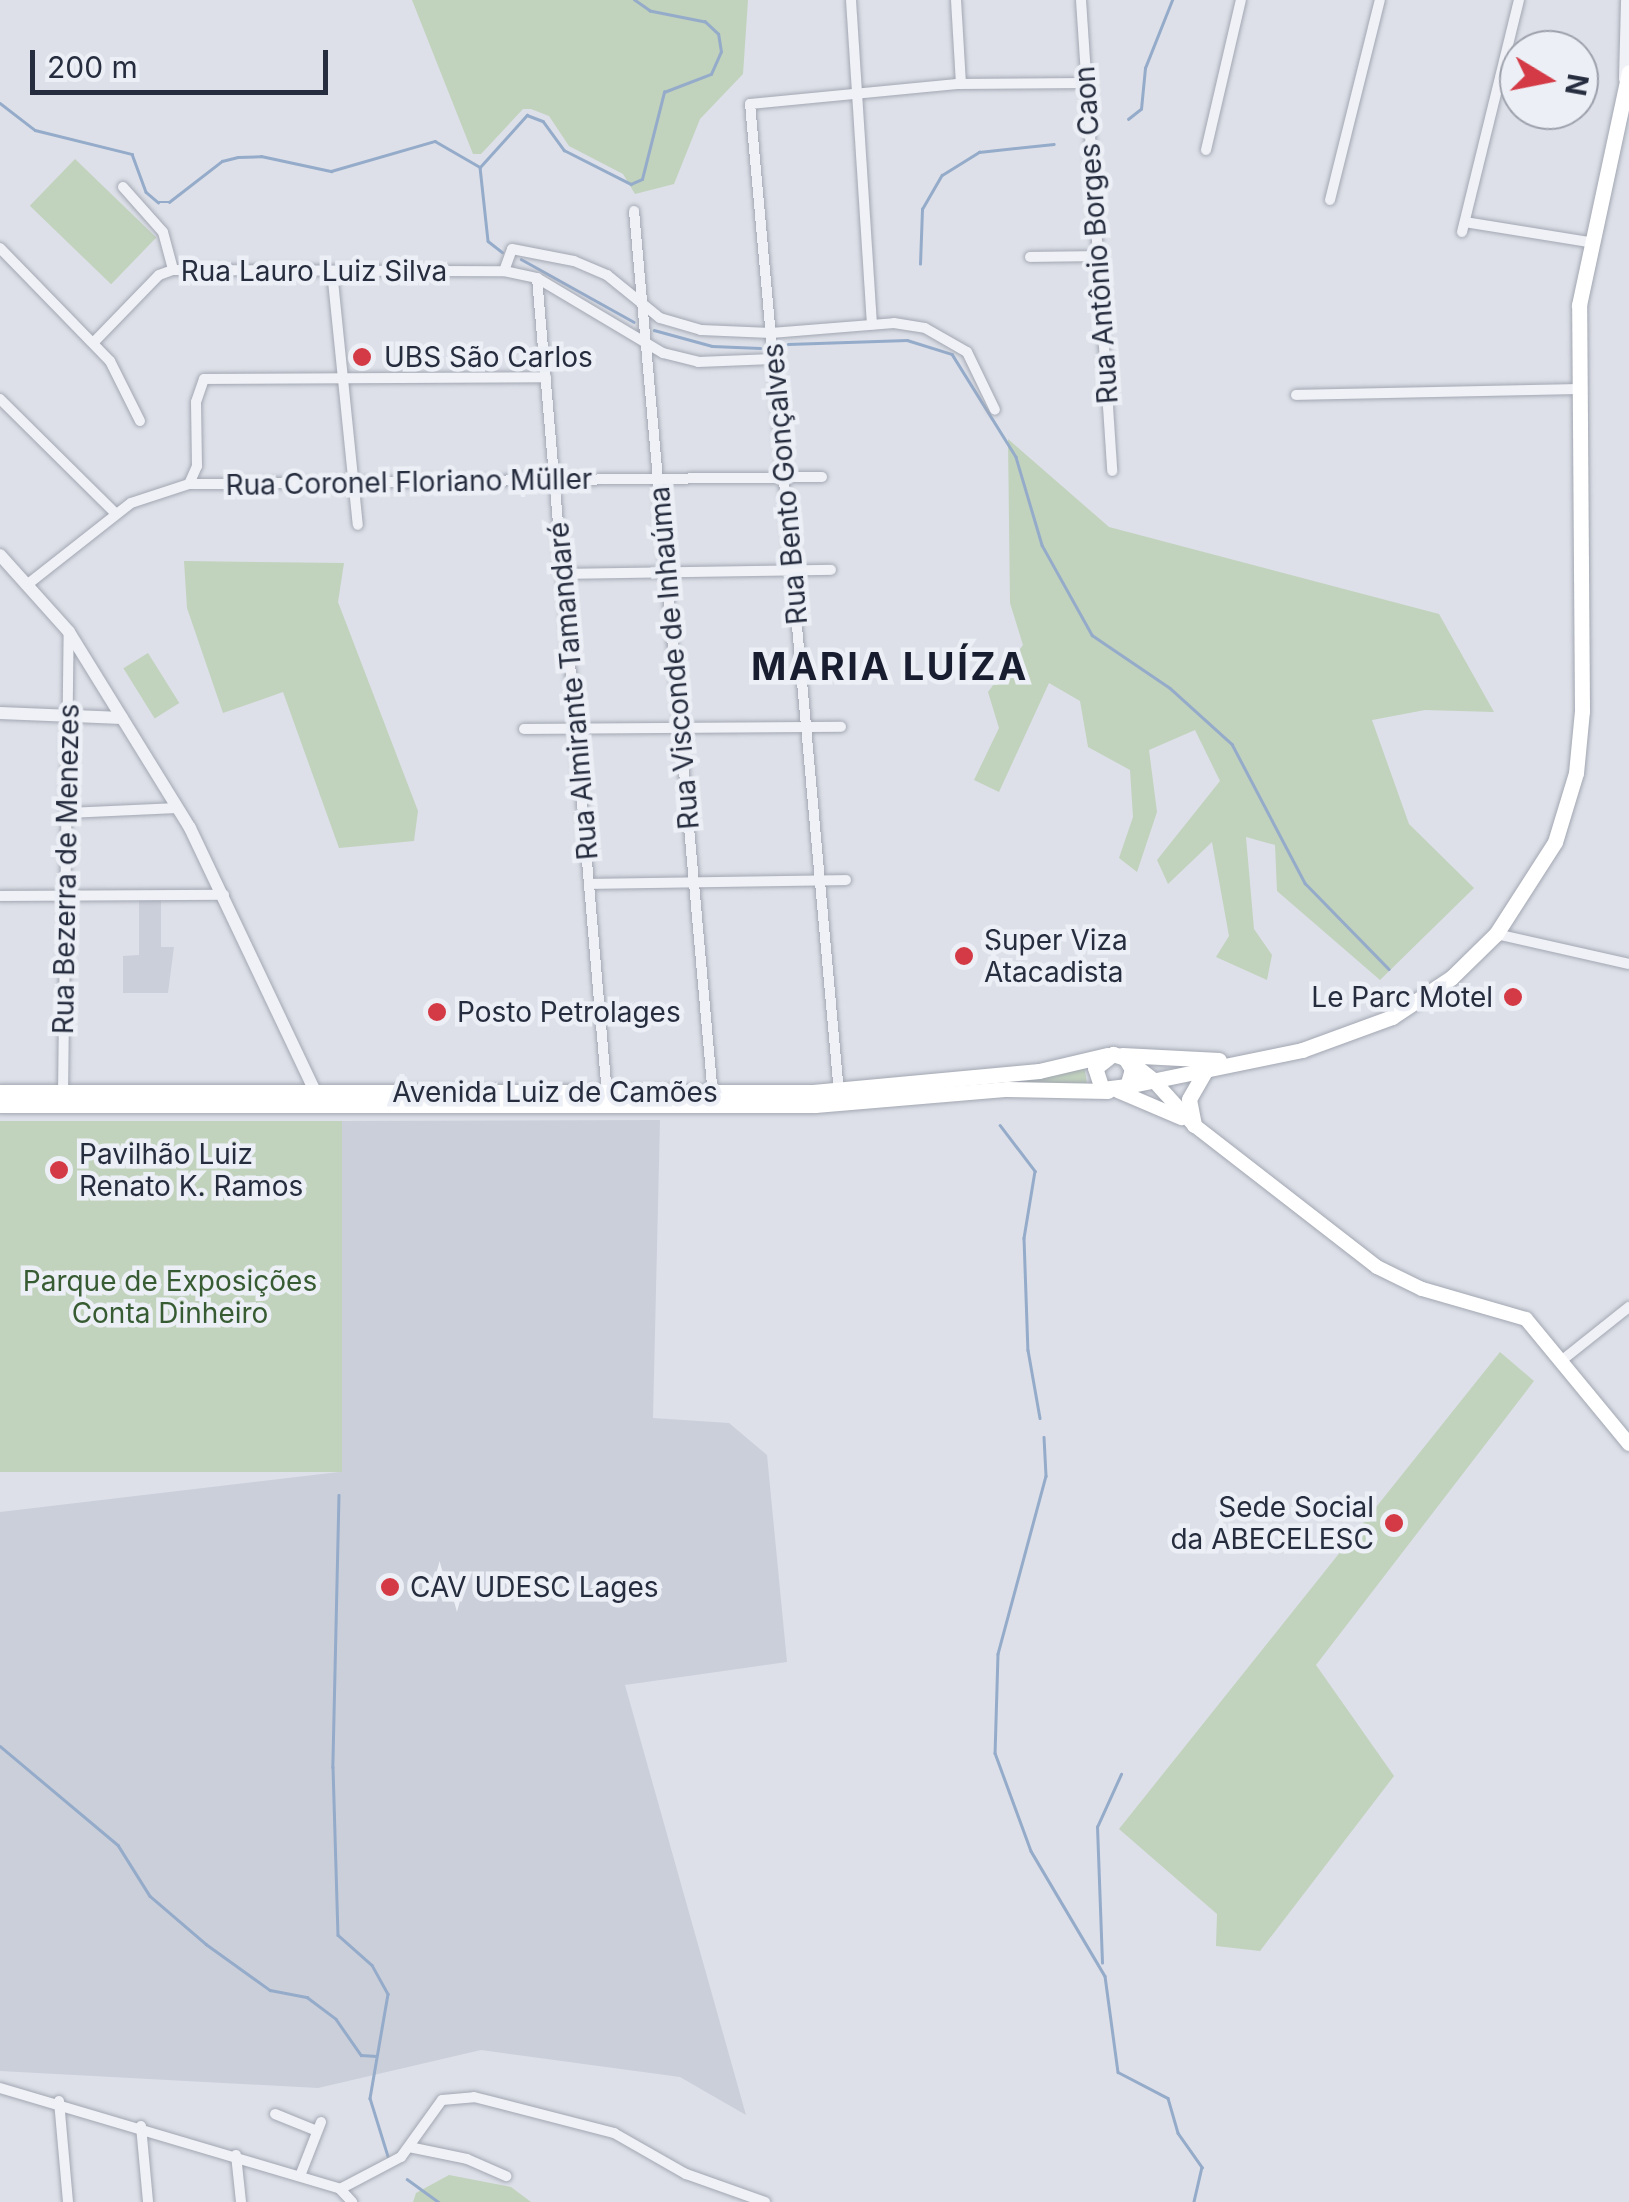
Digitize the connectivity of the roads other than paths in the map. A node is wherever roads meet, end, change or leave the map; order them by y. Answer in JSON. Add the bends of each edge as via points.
{"nodes":[{"id":1,"x":851,"y":0,"type":"edge"},
{"id":2,"x":956,"y":0,"type":"edge"},
{"id":3,"x":1081,"y":0,"type":"edge"},
{"id":4,"x":1242,"y":0,"type":"edge"},
{"id":5,"x":1380,"y":0,"type":"edge"},
{"id":6,"x":1519,"y":0,"type":"edge"},
{"id":7,"x":1626,"y":0,"type":"edge"},
{"id":8,"x":1629,"y":72,"type":"edge"},
{"id":9,"x":962,"y":84,"type":"junction"},
{"id":10,"x":1086,"y":84,"type":"junction"},
{"id":11,"x":1624,"y":91,"type":"junction"},
{"id":12,"x":857,"y":96,"type":"junction"},
{"id":13,"x":1206,"y":150,"type":"dead end"},
{"id":14,"x":123,"y":186,"type":"dead end"},
{"id":15,"x":1330,"y":200,"type":"dead end"},
{"id":16,"x":634,"y":211,"type":"dead end"},
{"id":17,"x":1588,"y":242,"type":"junction"},
{"id":18,"x":0,"y":248,"type":"edge"},
{"id":19,"x":1030,"y":256,"type":"dead end"},
{"id":20,"x":1098,"y":256,"type":"junction"},
{"id":21,"x":173,"y":270,"type":"junction"},
{"id":22,"x":332,"y":271,"type":"junction"},
{"id":23,"x":504,"y":271,"type":"junction"},
{"id":24,"x":537,"y":278,"type":"junction"},
{"id":25,"x":642,"y":307,"type":"junction"},
{"id":26,"x":872,"y":324,"type":"junction"},
{"id":27,"x":771,"y":333,"type":"junction"},
{"id":28,"x":94,"y":342,"type":"junction"},
{"id":29,"x":646,"y":345,"type":"junction"},
{"id":30,"x":773,"y":359,"type":"junction"},
{"id":31,"x":343,"y":376,"type":"junction"},
{"id":32,"x":546,"y":377,"type":"junction"},
{"id":33,"x":1574,"y":389,"type":"junction"},
{"id":34,"x":1296,"y":395,"type":"dead end"},
{"id":35,"x":0,"y":398,"type":"edge"},
{"id":36,"x":995,"y":410,"type":"dead end"},
{"id":37,"x":140,"y":421,"type":"dead end"},
{"id":38,"x":1112,"y":471,"type":"dead end"},
{"id":39,"x":784,"y":477,"type":"junction"},
{"id":40,"x":822,"y":477,"type":"dead end"},
{"id":41,"x":658,"y":479,"type":"junction"},
{"id":42,"x":555,"y":480,"type":"junction"},
{"id":43,"x":354,"y":482,"type":"junction"},
{"id":44,"x":189,"y":484,"type":"junction"},
{"id":45,"x":116,"y":513,"type":"junction"},
{"id":46,"x":358,"y":525,"type":"dead end"},
{"id":47,"x":0,"y":555,"type":"edge"},
{"id":48,"x":792,"y":570,"type":"junction"},
{"id":49,"x":830,"y":570,"type":"dead end"},
{"id":50,"x":666,"y":572,"type":"junction"},
{"id":51,"x":563,"y":574,"type":"junction"},
{"id":52,"x":28,"y":584,"type":"junction"},
{"id":53,"x":69,"y":632,"type":"junction"},
{"id":54,"x":0,"y":713,"type":"edge"},
{"id":55,"x":68,"y":714,"type":"junction"},
{"id":56,"x":122,"y":718,"type":"junction"},
{"id":57,"x":806,"y":727,"type":"junction"},
{"id":58,"x":841,"y":727,"type":"dead end"},
{"id":59,"x":680,"y":728,"type":"junction"},
{"id":60,"x":524,"y":729,"type":"dead end"},
{"id":61,"x":576,"y":729,"type":"junction"},
{"id":62,"x":178,"y":808,"type":"junction"},
{"id":63,"x":66,"y":813,"type":"junction"},
{"id":64,"x":820,"y":880,"type":"junction"},
{"id":65,"x":846,"y":880,"type":"dead end"},
{"id":66,"x":694,"y":882,"type":"junction"},
{"id":67,"x":589,"y":884,"type":"junction"},
{"id":68,"x":226,"y":895,"type":"junction"},
{"id":69,"x":0,"y":896,"type":"edge"},
{"id":70,"x":66,"y":896,"type":"junction"},
{"id":71,"x":1496,"y":934,"type":"junction"},
{"id":72,"x":1629,"y":964,"type":"edge"},
{"id":73,"x":1117,"y":1056,"type":"junction"},
{"id":74,"x":1238,"y":1062,"type":"junction"},
{"id":75,"x":1206,"y":1068,"type":"junction"},
{"id":76,"x":1153,"y":1080,"type":"junction"},
{"id":77,"x":1117,"y":1090,"type":"junction"},
{"id":78,"x":0,"y":1092,"type":"edge"},
{"id":79,"x":840,"y":1097,"type":"junction"},
{"id":80,"x":608,"y":1098,"type":"junction"},
{"id":81,"x":714,"y":1098,"type":"junction"},
{"id":82,"x":63,"y":1099,"type":"junction"},
{"id":83,"x":318,"y":1099,"type":"junction"},
{"id":84,"x":0,"y":1106,"type":"edge"},
{"id":85,"x":1194,"y":1125,"type":"junction"},
{"id":86,"x":1629,"y":1307,"type":"edge"},
{"id":87,"x":1561,"y":1360,"type":"junction"},
{"id":88,"x":1629,"y":1444,"type":"edge"},
{"id":89,"x":0,"y":2088,"type":"edge"},
{"id":90,"x":59,"y":2101,"type":"junction"},
{"id":91,"x":275,"y":2114,"type":"dead end"},
{"id":92,"x":142,"y":2126,"type":"junction"},
{"id":93,"x":409,"y":2147,"type":"junction"},
{"id":94,"x":236,"y":2155,"type":"junction"},
{"id":95,"x":300,"y":2176,"type":"junction"},
{"id":96,"x":506,"y":2176,"type":"dead end"},
{"id":97,"x":340,"y":2189,"type":"junction"},
{"id":98,"x":68,"y":2202,"type":"edge"},
{"id":99,"x":148,"y":2202,"type":"edge"},
{"id":100,"x":242,"y":2202,"type":"edge"},
{"id":101,"x":352,"y":2202,"type":"edge"},
{"id":102,"x":766,"y":2202,"type":"edge"}],
"edges":[{"from":1,"to":12,"type":"street"},
{"from":2,"to":9,"type":"street"},
{"from":3,"to":10,"type":"street","name":"Rua Antônio Borges Caon"},
{"from":4,"to":13,"type":"street"},
{"from":5,"to":15,"type":"street"},
{"from":6,"to":17,"type":"street","via":[[1463,227]]},
{"from":7,"to":11,"type":"street"},
{"from":8,"to":11,"type":"main road"},
{"from":9,"to":10,"type":"street"},
{"from":9,"to":12,"type":"street"},
{"from":10,"to":20,"type":"street","name":"Rua Antônio Borges Caon"},
{"from":11,"to":17,"type":"main road"},
{"from":12,"to":26,"type":"street"},
{"from":12,"to":27,"type":"street","name":"Rua Bento Gonçalves","via":[[750,104]]},
{"from":14,"to":21,"type":"street","via":[[163,232]]},
{"from":16,"to":25,"type":"street","name":"Rua Visconde de Inhaúma"},
{"from":17,"to":33,"type":"main road"},
{"from":18,"to":28,"type":"street"},
{"from":19,"to":20,"type":"street"},
{"from":20,"to":38,"type":"street","name":"Rua Antônio Borges Caon"},
{"from":21,"to":22,"type":"street","name":"Rua Lauro Luiz Silva"},
{"from":21,"to":28,"type":"street","name":"Rua Lauro Luiz Silva","via":[[159,275]]},
{"from":22,"to":23,"type":"street","name":"Rua Lauro Luiz Silva"},
{"from":22,"to":31,"type":"street"},
{"from":23,"to":24,"type":"street"},
{"from":23,"to":25,"type":"street","via":[[512,250],[574,261],[607,275]]},
{"from":24,"to":29,"type":"street"},
{"from":24,"to":32,"type":"street","name":"Rua Almirante Tamandaré"},
{"from":25,"to":27,"type":"street","via":[[701,330]]},
{"from":25,"to":29,"type":"street","name":"Rua Visconde de Inhaúma"},
{"from":26,"to":27,"type":"street"},
{"from":26,"to":36,"type":"street","via":[[908,324],[955,342],[978,368]]},
{"from":27,"to":30,"type":"street","name":"Rua Bento Gonçalves"},
{"from":28,"to":37,"type":"street","via":[[121,378]]},
{"from":29,"to":30,"type":"street","via":[[698,362]]},
{"from":29,"to":41,"type":"street","name":"Rua Visconde de Inhaúma"},
{"from":30,"to":39,"type":"street","name":"Rua Bento Gonçalves"},
{"from":31,"to":32,"type":"street"},
{"from":31,"to":43,"type":"street"},
{"from":31,"to":44,"type":"street","via":[[212,376],[197,391],[199,453]]},
{"from":32,"to":42,"type":"street","name":"Rua Almirante Tamandaré"},
{"from":33,"to":34,"type":"street"},
{"from":33,"to":71,"type":"main road","via":[[1583,670],[1578,758],[1555,842]]},
{"from":35,"to":45,"type":"street"},
{"from":39,"to":40,"type":"street","name":"Rua Coronel Floriano Müller"},
{"from":39,"to":41,"type":"street","name":"Rua Coronel Floriano Müller"},
{"from":39,"to":48,"type":"street","name":"Rua Bento Gonçalves"},
{"from":41,"to":42,"type":"street","name":"Rua Coronel Floriano Müller"},
{"from":41,"to":50,"type":"street","name":"Rua Visconde de Inhaúma"},
{"from":42,"to":43,"type":"street","name":"Rua Coronel Floriano Müller"},
{"from":42,"to":51,"type":"street","name":"Rua Almirante Tamandaré"},
{"from":43,"to":44,"type":"street","name":"Rua Coronel Floriano Müller"},
{"from":43,"to":46,"type":"street"},
{"from":44,"to":45,"type":"street","name":"Rua Coronel Floriano Müller","via":[[148,494]]},
{"from":45,"to":52,"type":"street","name":"Rua Coronel Floriano Müller"},
{"from":47,"to":52,"type":"street"},
{"from":48,"to":49,"type":"street"},
{"from":48,"to":50,"type":"street"},
{"from":48,"to":57,"type":"street","name":"Rua Bento Gonçalves"},
{"from":50,"to":51,"type":"street"},
{"from":50,"to":59,"type":"street","name":"Rua Visconde de Inhaúma"},
{"from":51,"to":61,"type":"street","name":"Rua Almirante Tamandaré"},
{"from":52,"to":53,"type":"street"},
{"from":53,"to":55,"type":"street","name":"Rua Bezerra de Menezes"},
{"from":53,"to":56,"type":"street"},
{"from":54,"to":55,"type":"street"},
{"from":55,"to":56,"type":"street"},
{"from":55,"to":63,"type":"street","name":"Rua Bezerra de Menezes"},
{"from":56,"to":62,"type":"street"},
{"from":57,"to":58,"type":"street"},
{"from":57,"to":59,"type":"street"},
{"from":57,"to":64,"type":"street","name":"Rua Bento Gonçalves"},
{"from":59,"to":61,"type":"street"},
{"from":59,"to":66,"type":"street","name":"Rua Visconde de Inhaúma"},
{"from":60,"to":61,"type":"street"},
{"from":61,"to":67,"type":"street","name":"Rua Almirante Tamandaré"},
{"from":62,"to":63,"type":"street"},
{"from":62,"to":68,"type":"street"},
{"from":63,"to":70,"type":"street","name":"Rua Bezerra de Menezes"},
{"from":64,"to":65,"type":"street"},
{"from":64,"to":66,"type":"street"},
{"from":64,"to":79,"type":"street","name":"Rua Bento Gonçalves"},
{"from":66,"to":67,"type":"street"},
{"from":66,"to":81,"type":"street","name":"Rua Visconde de Inhaúma"},
{"from":67,"to":80,"type":"street","name":"Rua Almirante Tamandaré"},
{"from":68,"to":70,"type":"street"},
{"from":68,"to":83,"type":"street"},
{"from":69,"to":70,"type":"street"},
{"from":70,"to":82,"type":"street","name":"Rua Bezerra de Menezes"},
{"from":71,"to":72,"type":"street"},
{"from":71,"to":74,"type":"main road","via":[[1450,978],[1392,1017],[1333,1042]]},
{"from":73,"to":74,"type":"main road","name":"Avenida Luiz de Camões"},
{"from":73,"to":76,"type":"main road"},
{"from":73,"to":77,"type":"main road","via":[[1132,1075]]},
{"from":73,"to":77,"type":"main road","via":[[1094,1073]]},
{"from":73,"to":79,"type":"main road","name":"Avenida Luiz de Camões"},
{"from":74,"to":75,"type":"main road","name":"Avenida Luiz de Camões"},
{"from":75,"to":76,"type":"main road","name":"Avenida Luiz de Camões"},
{"from":75,"to":85,"type":"main road","via":[[1189,1099]]},
{"from":76,"to":77,"type":"main road","name":"Avenida Luiz de Camões"},
{"from":76,"to":85,"type":"main road"},
{"from":77,"to":79,"type":"main road","name":"Avenida Luiz de Camões"},
{"from":77,"to":85,"type":"main road"},
{"from":78,"to":82,"type":"main road","name":"Avenida Luiz de Camões"},
{"from":79,"to":81,"type":"main road","name":"Avenida Luiz de Camões"},
{"from":80,"to":81,"type":"main road","name":"Avenida Luiz de Camões"},
{"from":80,"to":83,"type":"main road","name":"Avenida Luiz de Camões"},
{"from":82,"to":83,"type":"main road","name":"Avenida Luiz de Camões"},
{"from":82,"to":84,"type":"main road","name":"Avenida Luiz de Camões"},
{"from":85,"to":87,"type":"main road","via":[[1377,1268],[1422,1290],[1515,1313]]},
{"from":86,"to":87,"type":"street"},
{"from":87,"to":88,"type":"main road"},
{"from":89,"to":90,"type":"street"},
{"from":90,"to":92,"type":"street"},
{"from":90,"to":98,"type":"street"},
{"from":91,"to":95,"type":"street","via":[[319,2126]]},
{"from":92,"to":94,"type":"street"},
{"from":92,"to":99,"type":"street"},
{"from":93,"to":96,"type":"street","via":[[468,2159]]},
{"from":93,"to":97,"type":"street","via":[[388,2168]]},
{"from":93,"to":102,"type":"street","via":[[442,2100],[474,2097],[614,2133],[686,2174]]},
{"from":94,"to":95,"type":"street"},
{"from":94,"to":100,"type":"street"},
{"from":95,"to":97,"type":"street"},
{"from":97,"to":101,"type":"street"}]}
